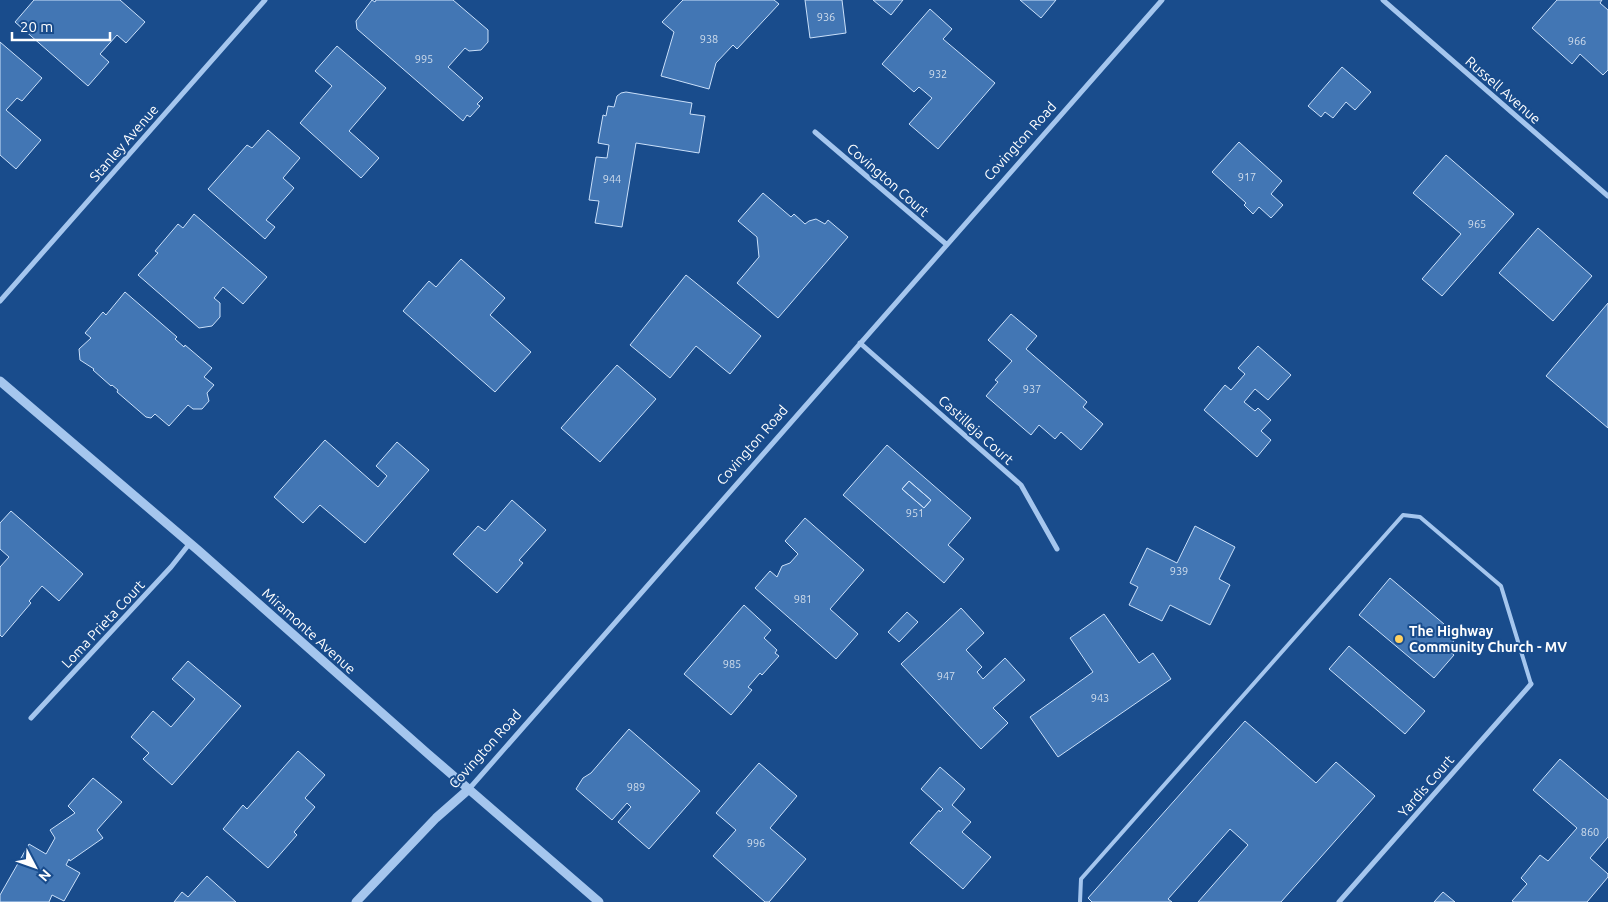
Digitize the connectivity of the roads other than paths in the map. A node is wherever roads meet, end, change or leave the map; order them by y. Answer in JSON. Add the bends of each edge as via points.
{"nodes":[{"id":1,"x":265,"y":0,"type":"edge"},
{"id":2,"x":1162,"y":0,"type":"edge"},
{"id":3,"x":1383,"y":0,"type":"edge"},
{"id":4,"x":815,"y":132,"type":"dead end"},
{"id":5,"x":1608,"y":196,"type":"edge"},
{"id":6,"x":946,"y":244,"type":"junction"},
{"id":7,"x":0,"y":301,"type":"edge"},
{"id":8,"x":860,"y":343,"type":"junction"},
{"id":9,"x":0,"y":381,"type":"edge"},
{"id":10,"x":190,"y":544,"type":"junction"},
{"id":11,"x":1057,"y":549,"type":"dead end"},
{"id":12,"x":1531,"y":684,"type":"joint"},
{"id":13,"x":31,"y":718,"type":"dead end"},
{"id":14,"x":469,"y":789,"type":"junction"},
{"id":15,"x":356,"y":902,"type":"edge"},
{"id":16,"x":599,"y":902,"type":"edge"},
{"id":17,"x":1080,"y":902,"type":"edge"},
{"id":18,"x":1339,"y":902,"type":"edge"}],
"edges":[{"from":1,"to":7,"type":"street","name":"Stanley Avenue"},
{"from":2,"to":6,"type":"street","name":"Covington Road"},
{"from":3,"to":5,"type":"street","name":"Russell Avenue"},
{"from":4,"to":6,"type":"street","name":"Covington Court"},
{"from":6,"to":8,"type":"street","name":"Covington Road"},
{"from":8,"to":11,"type":"street","name":"Castilleja Court","via":[[1021,485]]},
{"from":8,"to":14,"type":"street","name":"Covington Road"},
{"from":9,"to":10,"type":"street","name":"Miramonte Avenue"},
{"from":10,"to":13,"type":"street","name":"Loma Prieta Court"},
{"from":10,"to":14,"type":"street","name":"Miramonte Avenue"},
{"from":12,"to":17,"type":"lane","via":[[1501,586],[1420,517],[1403,514],[1081,879]]},
{"from":12,"to":18,"type":"street","name":"Yardis Court"},
{"from":14,"to":15,"type":"street","name":"Covington Road","via":[[436,818]]},
{"from":14,"to":16,"type":"street","name":"Miramonte Avenue"}]}
